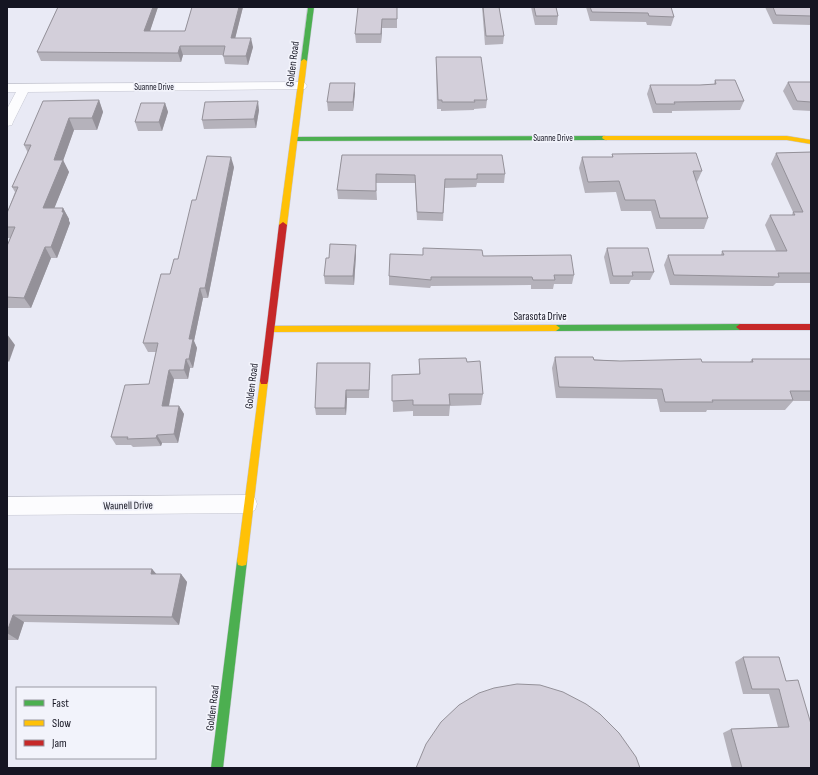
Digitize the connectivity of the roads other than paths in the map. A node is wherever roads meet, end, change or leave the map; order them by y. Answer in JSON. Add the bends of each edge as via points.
{"nodes":[{"id":1,"x":312,"y":7,"type":"edge"},
{"id":2,"x":301,"y":86,"type":"junction"},
{"id":3,"x":7,"y":88,"type":"edge"},
{"id":4,"x":24,"y":88,"type":"junction"},
{"id":5,"x":7,"y":122,"type":"edge"},
{"id":6,"x":294,"y":139,"type":"junction"},
{"id":7,"x":811,"y":142,"type":"edge"},
{"id":8,"x":811,"y":327,"type":"edge"},
{"id":9,"x":270,"y":329,"type":"junction"},
{"id":10,"x":248,"y":504,"type":"junction"},
{"id":11,"x":7,"y":506,"type":"edge"},
{"id":12,"x":216,"y":768,"type":"edge"}],
"edges":[{"from":1,"to":2,"type":"street","name":"Golden Road"},
{"from":2,"to":4,"type":"street","name":"Suanne Drive"},
{"from":2,"to":6,"type":"street","name":"Golden Road"},
{"from":3,"to":4,"type":"street","name":"Suanne Drive"},
{"from":4,"to":5,"type":"street"},
{"from":6,"to":7,"type":"street","name":"Suanne Drive","via":[[787,138]]},
{"from":6,"to":9,"type":"street","name":"Golden Road"},
{"from":8,"to":9,"type":"street","name":"Sarasota Drive"},
{"from":9,"to":10,"type":"street","name":"Golden Road"},
{"from":10,"to":11,"type":"street","name":"Waunell Drive"},
{"from":10,"to":12,"type":"street","name":"Golden Road"}]}
